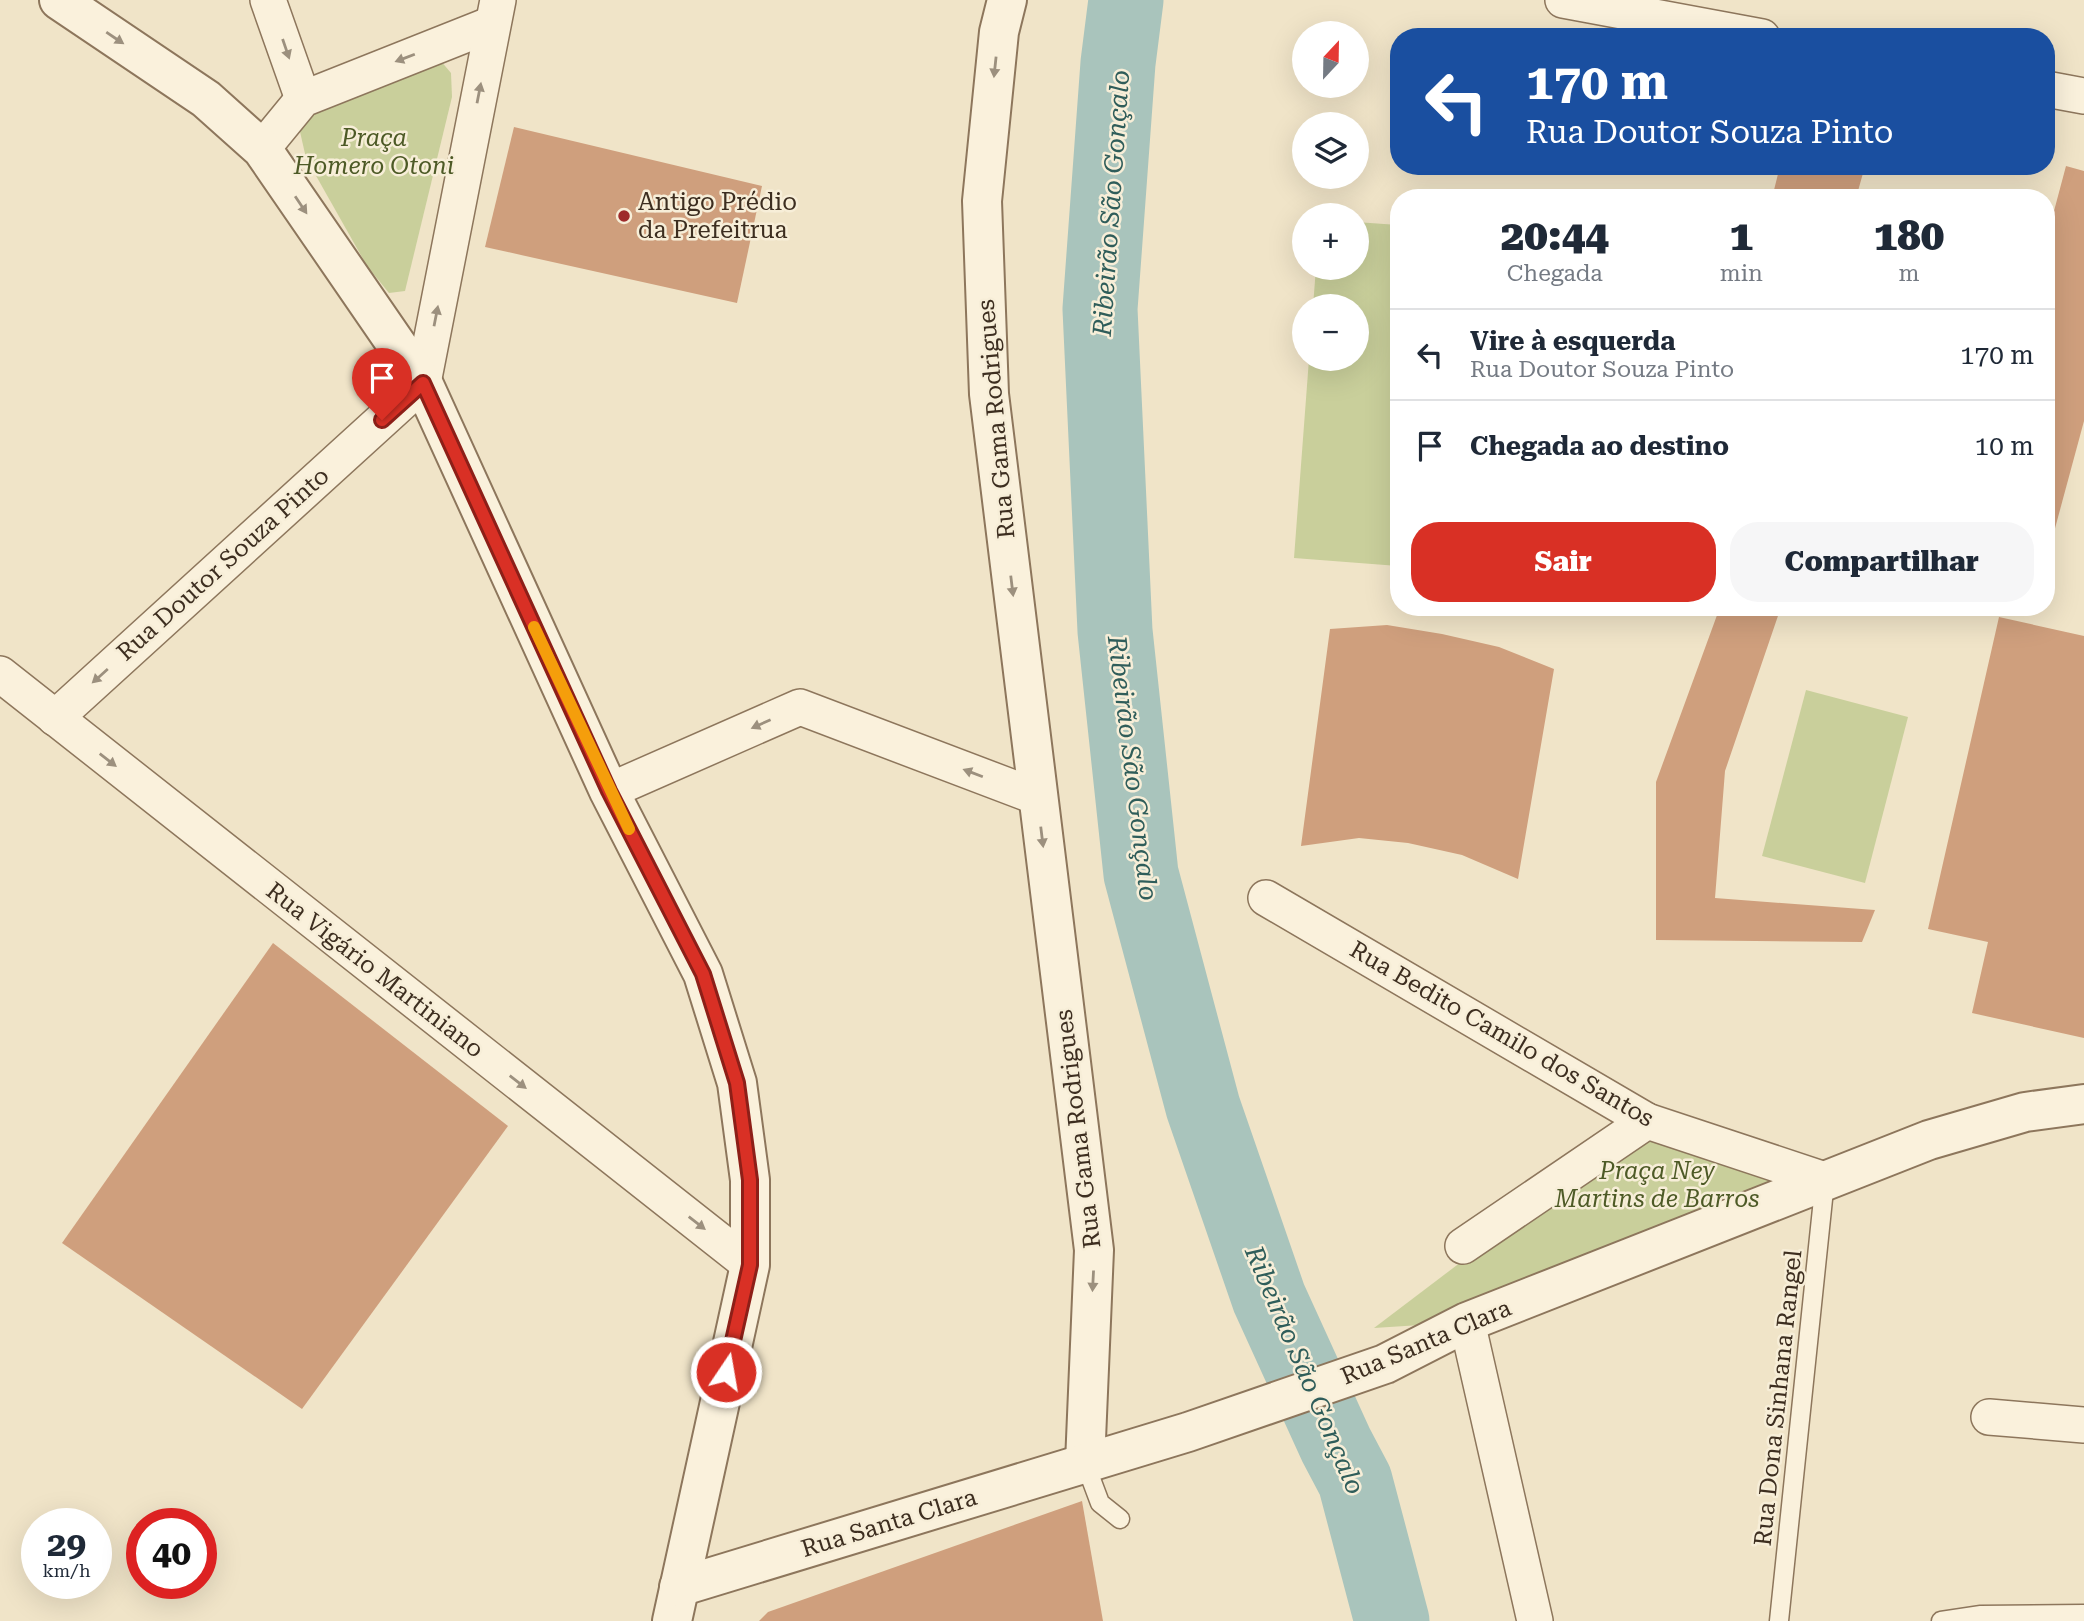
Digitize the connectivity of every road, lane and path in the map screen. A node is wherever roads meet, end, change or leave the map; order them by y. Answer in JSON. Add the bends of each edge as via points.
{"nodes":[{"id":1,"x":59,"y":0,"type":"edge"},
{"id":2,"x":268,"y":0,"type":"edge"},
{"id":3,"x":1007,"y":0,"type":"edge"},
{"id":4,"x":1563,"y":0,"type":"edge"},
{"id":5,"x":495,"y":12,"type":"edge"},
{"id":6,"x":1714,"y":28,"type":"edge"},
{"id":7,"x":2055,"y":91,"type":"edge"},
{"id":8,"x":2084,"y":96,"type":"edge"},
{"id":9,"x":303,"y":99,"type":"junction"},
{"id":10,"x":262,"y":149,"type":"junction"},
{"id":11,"x":423,"y":383,"type":"junction"},
{"id":12,"x":0,"y":674,"type":"edge"},
{"id":13,"x":55,"y":718,"type":"junction"},
{"id":14,"x":609,"y":791,"type":"junction"},
{"id":15,"x":1037,"y":797,"type":"junction"},
{"id":16,"x":1266,"y":898,"type":"dead end"},
{"id":17,"x":2084,"y":1104,"type":"edge"},
{"id":18,"x":1647,"y":1121,"type":"junction"},
{"id":19,"x":1825,"y":1180,"type":"junction"},
{"id":20,"x":1463,"y":1246,"type":"dead end"},
{"id":21,"x":750,"y":1265,"type":"junction"},
{"id":22,"x":1467,"y":1322,"type":"junction"},
{"id":23,"x":1989,"y":1417,"type":"dead end"},
{"id":24,"x":2084,"y":1425,"type":"edge"},
{"id":25,"x":1085,"y":1463,"type":"junction"},
{"id":26,"x":1120,"y":1519,"type":"dead end"},
{"id":27,"x":675,"y":1604,"type":"edge"},
{"id":28,"x":2084,"y":1614,"type":"edge"},
{"id":29,"x":1535,"y":1621,"type":"edge"},
{"id":30,"x":1779,"y":1621,"type":"edge"},
{"id":31,"x":1941,"y":1621,"type":"edge"}],
"edges":[{"from":1,"to":10,"type":"street","one_way":true,"via":[[206,99]]},
{"from":2,"to":9,"type":"street","one_way":true},
{"from":3,"to":15,"type":"street","name":"Rua Gama Rodrigues","one_way":true,"via":[[999,32],[982,201],[989,394]]},
{"from":4,"to":6,"type":"street"},
{"from":5,"to":9,"type":"street","one_way":true},
{"from":11,"to":5,"type":"street","one_way":true},
{"from":7,"to":8,"type":"street"},
{"from":9,"to":10,"type":"street"},
{"from":10,"to":11,"type":"street","one_way":true},
{"from":11,"to":13,"type":"street","name":"Rua Doutor Souza Pinto","one_way":true},
{"from":11,"to":14,"type":"street"},
{"from":12,"to":13,"type":"street","name":"Rua Vigário Martiniano"},
{"from":13,"to":21,"type":"street","name":"Rua Vigário Martiniano","one_way":true},
{"from":15,"to":14,"type":"street","one_way":true,"via":[[800,707]]},
{"from":14,"to":21,"type":"street","via":[[703,974],[737,1083],[750,1180]]},
{"from":15,"to":25,"type":"street","name":"Rua Gama Rodrigues","one_way":true,"via":[[1094,1250]]},
{"from":16,"to":18,"type":"street","name":"Rua Bedito Camilo dos Santos"},
{"from":17,"to":19,"type":"street","name":"Rua Santa Clara","via":[[2025,1112],[1929,1140]]},
{"from":18,"to":19,"type":"street","name":"Rua Bedito Camilo dos Santos"},
{"from":18,"to":20,"type":"street"},
{"from":19,"to":22,"type":"street","name":"Rua Santa Clara"},
{"from":19,"to":30,"type":"lane","name":"Rua Dona Sinhana Rangel"},
{"from":21,"to":27,"type":"street"},
{"from":22,"to":25,"type":"street","name":"Rua Santa Clara","via":[[1385,1364]]},
{"from":22,"to":29,"type":"street"},
{"from":23,"to":24,"type":"street"},
{"from":25,"to":26,"type":"lane","via":[[1100,1503]]},
{"from":25,"to":27,"type":"street","name":"Rua Santa Clara"},
{"from":28,"to":31,"type":"lane","via":[[1981,1615]]}]}
